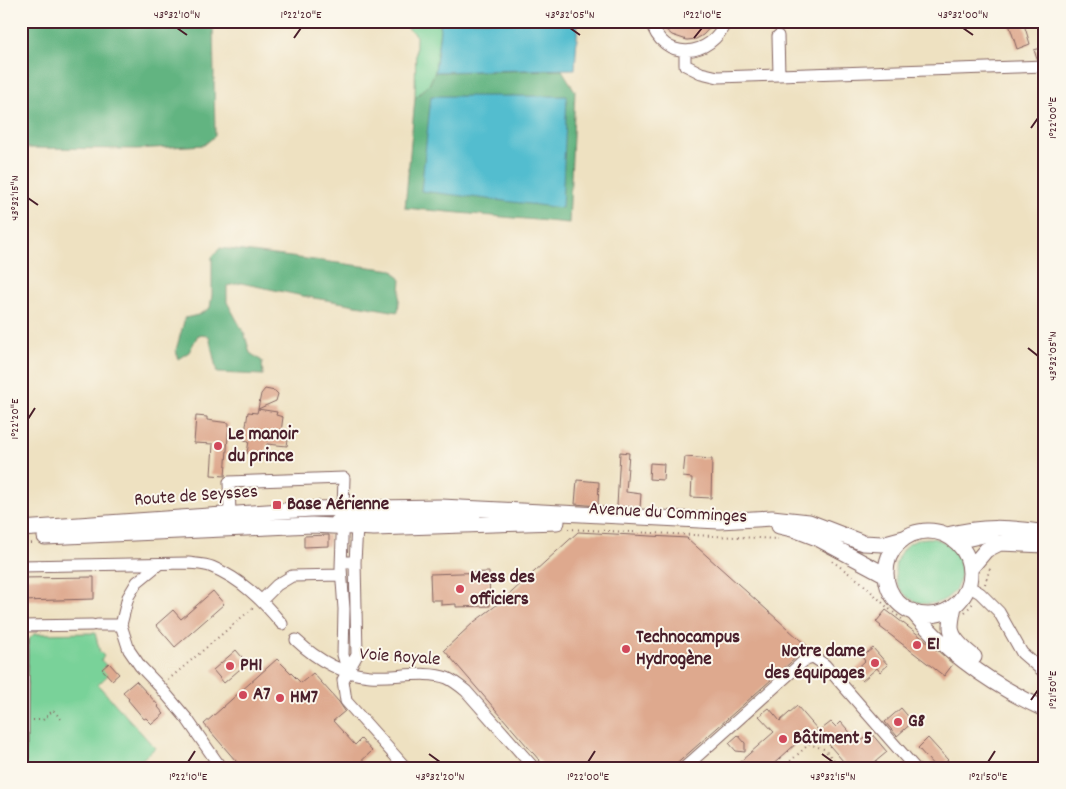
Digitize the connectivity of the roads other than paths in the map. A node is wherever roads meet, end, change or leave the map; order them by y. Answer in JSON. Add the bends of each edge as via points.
{"nodes":[{"id":1,"x":651,"y":21,"type":"edge"},
{"id":2,"x":726,"y":21,"type":"edge"},
{"id":3,"x":778,"y":36,"type":"dead end"},
{"id":4,"x":685,"y":51,"type":"junction"},
{"id":5,"x":1045,"y":66,"type":"edge"},
{"id":6,"x":779,"y":75,"type":"junction"},
{"id":7,"x":230,"y":515,"type":"junction"},
{"id":8,"x":374,"y":518,"type":"junction"},
{"id":9,"x":348,"y":520,"type":"junction"},
{"id":10,"x":21,"y":529,"type":"edge"},
{"id":11,"x":21,"y":538,"type":"edge"},
{"id":12,"x":904,"y":538,"type":"junction"},
{"id":13,"x":952,"y":539,"type":"junction"},
{"id":14,"x":1042,"y":541,"type":"edge"},
{"id":15,"x":342,"y":562,"type":"junction"},
{"id":16,"x":355,"y":562,"type":"junction"},
{"id":17,"x":159,"y":564,"type":"junction"},
{"id":18,"x":21,"y":566,"type":"edge"},
{"id":19,"x":970,"y":569,"type":"junction"},
{"id":20,"x":341,"y":575,"type":"junction"},
{"id":21,"x":886,"y":575,"type":"junction"},
{"id":22,"x":974,"y":590,"type":"junction"},
{"id":23,"x":262,"y":600,"type":"junction"},
{"id":24,"x":958,"y":612,"type":"junction"},
{"id":25,"x":911,"y":618,"type":"junction"},
{"id":26,"x":282,"y":624,"type":"dead end"},
{"id":27,"x":122,"y":625,"type":"junction"},
{"id":28,"x":21,"y":626,"type":"edge"},
{"id":29,"x":21,"y":634,"type":"edge"},
{"id":30,"x":296,"y":640,"type":"dead end"},
{"id":31,"x":348,"y":672,"type":"junction"},
{"id":32,"x":1045,"y":673,"type":"edge"},
{"id":33,"x":1044,"y":710,"type":"edge"},
{"id":34,"x":23,"y":768,"type":"edge"},
{"id":35,"x":221,"y":768,"type":"edge"},
{"id":36,"x":406,"y":768,"type":"edge"},
{"id":37,"x":534,"y":768,"type":"edge"},
{"id":38,"x":684,"y":768,"type":"edge"},
{"id":39,"x":915,"y":768,"type":"edge"}],
"edges":[{"from":1,"to":4,"type":"street","via":[[662,41],[677,51]]},
{"from":2,"to":4,"type":"street","via":[[722,31],[708,44],[691,52]]},
{"from":3,"to":6,"type":"street"},
{"from":4,"to":6,"type":"street","via":[[685,65],[701,73],[718,77]]},
{"from":5,"to":6,"type":"street"},
{"from":7,"to":9,"type":"main road","name":"Route de Seysses","via":[[311,509]]},
{"from":7,"to":9,"type":"street","via":[[229,482],[344,478]]},
{"from":7,"to":10,"type":"main road","name":"Route de Seysses"},
{"from":8,"to":9,"type":"main road","name":"Route de Seysses"},
{"from":8,"to":9,"type":"main road","name":"Route de Seysses"},
{"from":8,"to":12,"type":"main road","name":"Avenue du Comminges","via":[[441,507],[719,521],[772,518],[808,522],[863,543],[882,544]]},
{"from":8,"to":21,"type":"main road","name":"Avenue du Comminges","via":[[714,528],[772,525],[817,538]]},
{"from":9,"to":11,"type":"main road","name":"Route de Seysses","via":[[312,525]]},
{"from":9,"to":15,"type":"street"},
{"from":9,"to":16,"type":"street"},
{"from":12,"to":13,"type":"main road","via":[[920,531],[930,531]]},
{"from":12,"to":21,"type":"main road","via":[[890,554]]},
{"from":13,"to":14,"type":"main road","via":[[995,528],[1008,528]]},
{"from":13,"to":19,"type":"main road","via":[[967,556]]},
{"from":14,"to":19,"type":"main road","via":[[992,546]]},
{"from":15,"to":16,"type":"street"},
{"from":15,"to":20,"type":"street"},
{"from":16,"to":31,"type":"street","via":[[357,655]]},
{"from":17,"to":18,"type":"street"},
{"from":17,"to":23,"type":"street","via":[[210,566],[240,582]]},
{"from":17,"to":27,"type":"street","via":[[137,582],[128,597]]},
{"from":19,"to":22,"type":"main road"},
{"from":20,"to":23,"type":"street","via":[[292,576]]},
{"from":20,"to":31,"type":"street","via":[[343,655]]},
{"from":21,"to":25,"type":"main road","via":[[889,588]]},
{"from":22,"to":24,"type":"main road","via":[[960,600]]},
{"from":22,"to":32,"type":"street","via":[[999,612],[1022,653]]},
{"from":23,"to":26,"type":"street"},
{"from":24,"to":25,"type":"main road","via":[[946,610]]},
{"from":24,"to":33,"type":"main road","via":[[951,627],[955,638],[971,655]]},
{"from":25,"to":33,"type":"main road","via":[[920,621],[964,661]]},
{"from":27,"to":28,"type":"street"},
{"from":27,"to":35,"type":"street","via":[[129,650],[140,666],[197,732]]},
{"from":29,"to":34,"type":"street"},
{"from":30,"to":31,"type":"street","name":"Voie Royale","via":[[311,654]]},
{"from":31,"to":36,"type":"street","via":[[343,680],[346,701]]},
{"from":31,"to":37,"type":"street","name":"Voie Royale","via":[[371,676],[438,675],[454,681]]},
{"from":38,"to":39,"type":"street","via":[[806,659],[813,657],[825,665]]}]}
